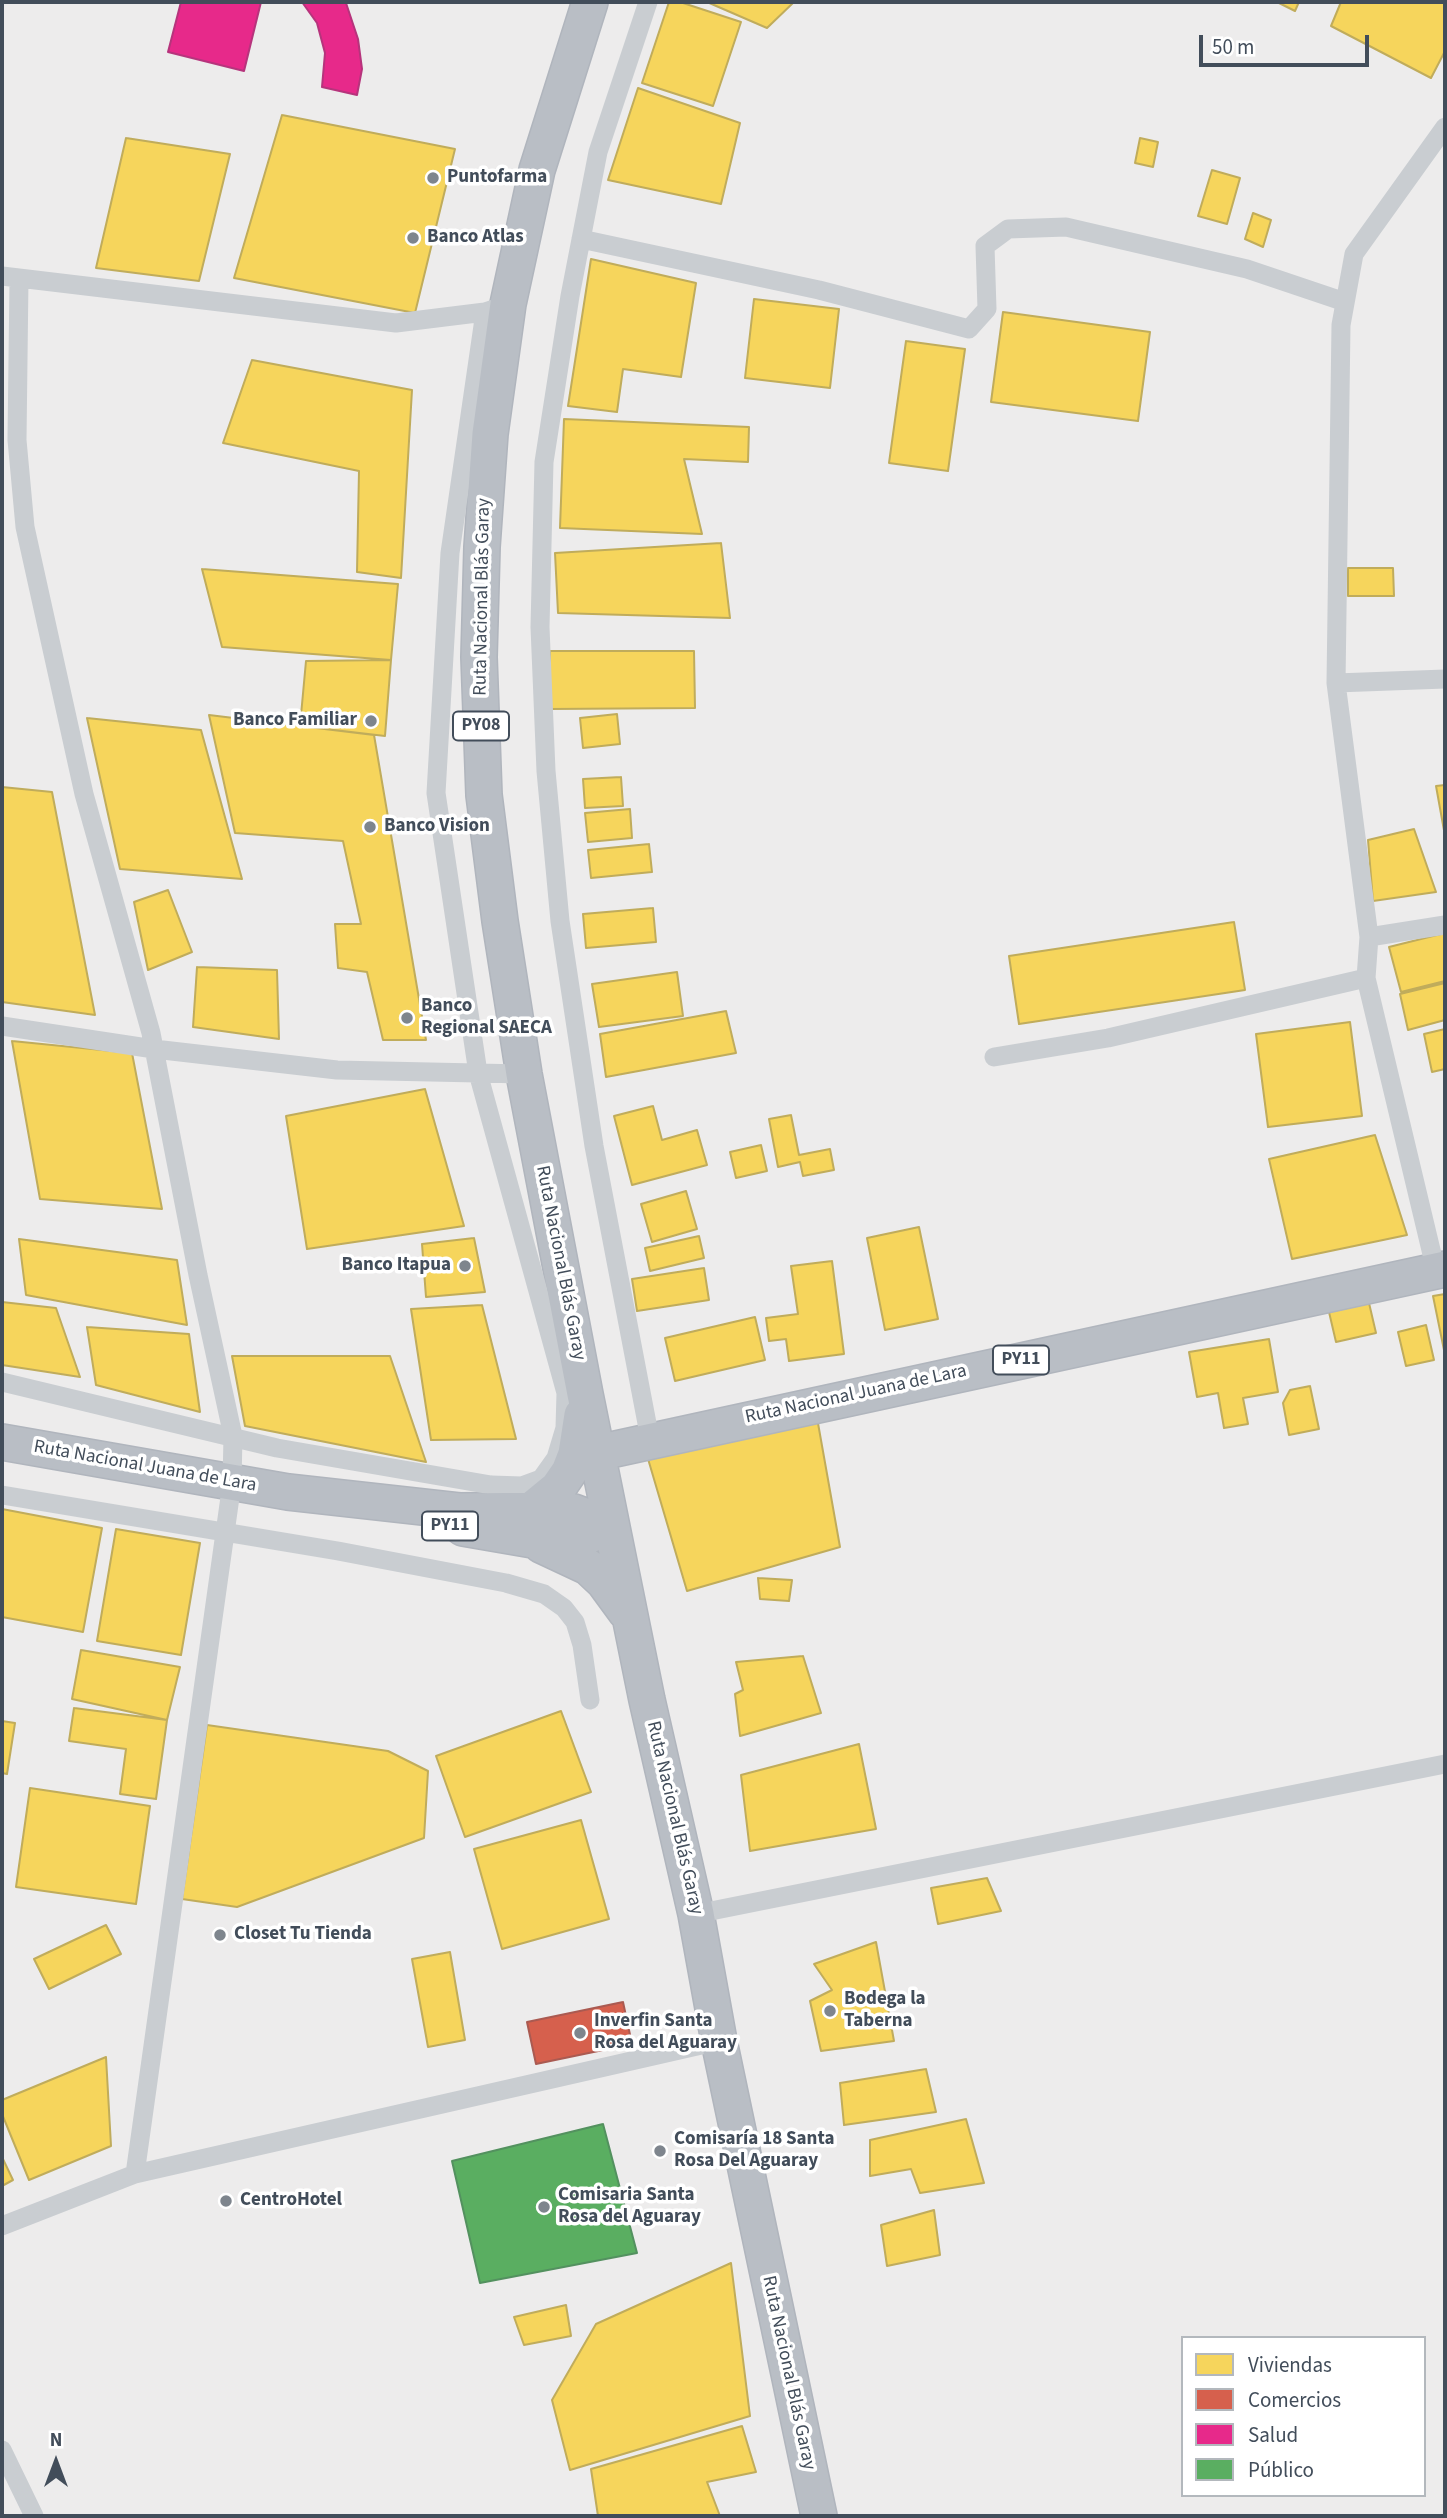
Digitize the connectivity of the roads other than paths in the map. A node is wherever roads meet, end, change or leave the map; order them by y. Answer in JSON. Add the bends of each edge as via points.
{"nodes":[{"id":1,"x":590,"y":2,"type":"edge"},
{"id":2,"x":648,"y":2,"type":"edge"},
{"id":3,"x":1445,"y":127,"type":"edge"},
{"id":4,"x":581,"y":239,"type":"junction"},
{"id":5,"x":10,"y":278,"type":"edge"},
{"id":6,"x":1345,"y":302,"type":"junction"},
{"id":7,"x":497,"y":308,"type":"junction"},
{"id":8,"x":1445,"y":679,"type":"edge"},
{"id":9,"x":1336,"y":683,"type":"junction"},
{"id":10,"x":1445,"y":925,"type":"edge"},
{"id":11,"x":1369,"y":937,"type":"junction"},
{"id":12,"x":1366,"y":978,"type":"junction"},
{"id":13,"x":2,"y":1026,"type":"edge"},
{"id":14,"x":154,"y":1049,"type":"junction"},
{"id":15,"x":994,"y":1056,"type":"dead end"},
{"id":16,"x":478,"y":1073,"type":"junction"},
{"id":17,"x":524,"y":1074,"type":"junction"},
{"id":18,"x":1441,"y":1270,"type":"edge"},
{"id":19,"x":2,"y":1382,"type":"edge"},
{"id":20,"x":584,"y":1394,"type":"junction"},
{"id":21,"x":233,"y":1436,"type":"junction"},
{"id":22,"x":650,"y":1439,"type":"junction"},
{"id":23,"x":2,"y":1442,"type":"edge"},
{"id":24,"x":597,"y":1453,"type":"junction"},
{"id":25,"x":232,"y":1483,"type":"junction"},
{"id":26,"x":2,"y":1495,"type":"edge"},
{"id":27,"x":529,"y":1526,"type":"junction"},
{"id":28,"x":611,"y":1526,"type":"junction"},
{"id":29,"x":225,"y":1533,"type":"junction"},
{"id":30,"x":630,"y":1617,"type":"junction"},
{"id":31,"x":590,"y":1700,"type":"dead end"},
{"id":32,"x":1445,"y":1763,"type":"edge"},
{"id":33,"x":696,"y":1914,"type":"junction"},
{"id":34,"x":719,"y":2041,"type":"junction"},
{"id":35,"x":135,"y":2174,"type":"junction"},
{"id":36,"x":2,"y":2226,"type":"edge"},
{"id":37,"x":2,"y":2449,"type":"edge"},
{"id":38,"x":34,"y":2516,"type":"edge"},
{"id":39,"x":818,"y":2516,"type":"edge"}],
"edges":[{"from":1,"to":7,"type":"highway","name":"Ruta Nacional Blás Garay","number":"PY08"},
{"from":2,"to":4,"type":"street","via":[[598,152]]},
{"from":3,"to":6,"type":"street","via":[[1354,254]]},
{"from":4,"to":6,"type":"street","via":[[819,290],[969,328],[987,309],[985,246],[1008,229],[1066,227],[1247,269]]},
{"from":4,"to":22,"type":"street","via":[[544,463],[540,627],[546,771],[561,921],[594,1146]]},
{"from":5,"to":7,"type":"street","via":[[396,323]]},
{"from":5,"to":14,"type":"street","via":[[25,527],[84,794]]},
{"from":6,"to":9,"type":"street"},
{"from":7,"to":16,"type":"street","via":[[450,553],[436,793]]},
{"from":7,"to":17,"type":"highway","name":"Ruta Nacional Blás Garay","number":"PY08","via":[[479,657],[484,795]]},
{"from":8,"to":9,"type":"street"},
{"from":9,"to":11,"type":"street"},
{"from":10,"to":11,"type":"street"},
{"from":11,"to":12,"type":"street"},
{"from":12,"to":15,"type":"street","via":[[1108,1038]]},
{"from":12,"to":18,"type":"street"},
{"from":13,"to":14,"type":"street"},
{"from":14,"to":16,"type":"street","via":[[337,1070]]},
{"from":14,"to":21,"type":"street"},
{"from":16,"to":17,"type":"street"},
{"from":16,"to":21,"type":"street","via":[[566,1393],[565,1428],[556,1458],[541,1479],[522,1486],[491,1485],[277,1448]]},
{"from":17,"to":20,"type":"highway","name":"Ruta Nacional Blás Garay","number":"PY08"},
{"from":18,"to":22,"type":"highway","name":"Ruta Nacional Juana de Lara","number":"PY11"},
{"from":19,"to":21,"type":"street"},
{"from":20,"to":24,"type":"highway","name":"Ruta Nacional Blás Garay","number":"PY08"},
{"from":20,"to":27,"type":"highway","via":[[569,1472]]},
{"from":21,"to":25,"type":"street"},
{"from":22,"to":24,"type":"highway","name":"Ruta Nacional Juana de Lara","number":"PY11"},
{"from":23,"to":25,"type":"highway","name":"Ruta Nacional Juana de Lara","number":"PY11"},
{"from":24,"to":28,"type":"highway","name":"Ruta Nacional Blás Garay","number":"PY08"},
{"from":25,"to":27,"type":"highway","name":"Ruta Nacional Juana de Lara","number":"PY11"},
{"from":25,"to":29,"type":"street"},
{"from":26,"to":29,"type":"street"},
{"from":27,"to":28,"type":"highway","name":"Ruta Nacional Juana de Lara","number":"PY11","via":[[556,1544]]},
{"from":27,"to":30,"type":"highway","via":[[549,1547],[588,1567]]},
{"from":28,"to":30,"type":"highway","name":"Ruta Nacional Blás Garay","number":"PY08"},
{"from":29,"to":31,"type":"street","via":[[506,1583],[544,1594],[575,1622]]},
{"from":29,"to":35,"type":"street"},
{"from":30,"to":33,"type":"highway","name":"Ruta Nacional Blás Garay","number":"PY08"},
{"from":32,"to":33,"type":"street"},
{"from":33,"to":34,"type":"highway","name":"Ruta Nacional Blás Garay","number":"PY08"},
{"from":34,"to":35,"type":"street"},
{"from":34,"to":39,"type":"highway","name":"Ruta Nacional Blás Garay","number":"PY08"},
{"from":35,"to":36,"type":"street"},
{"from":37,"to":38,"type":"street"}]}
